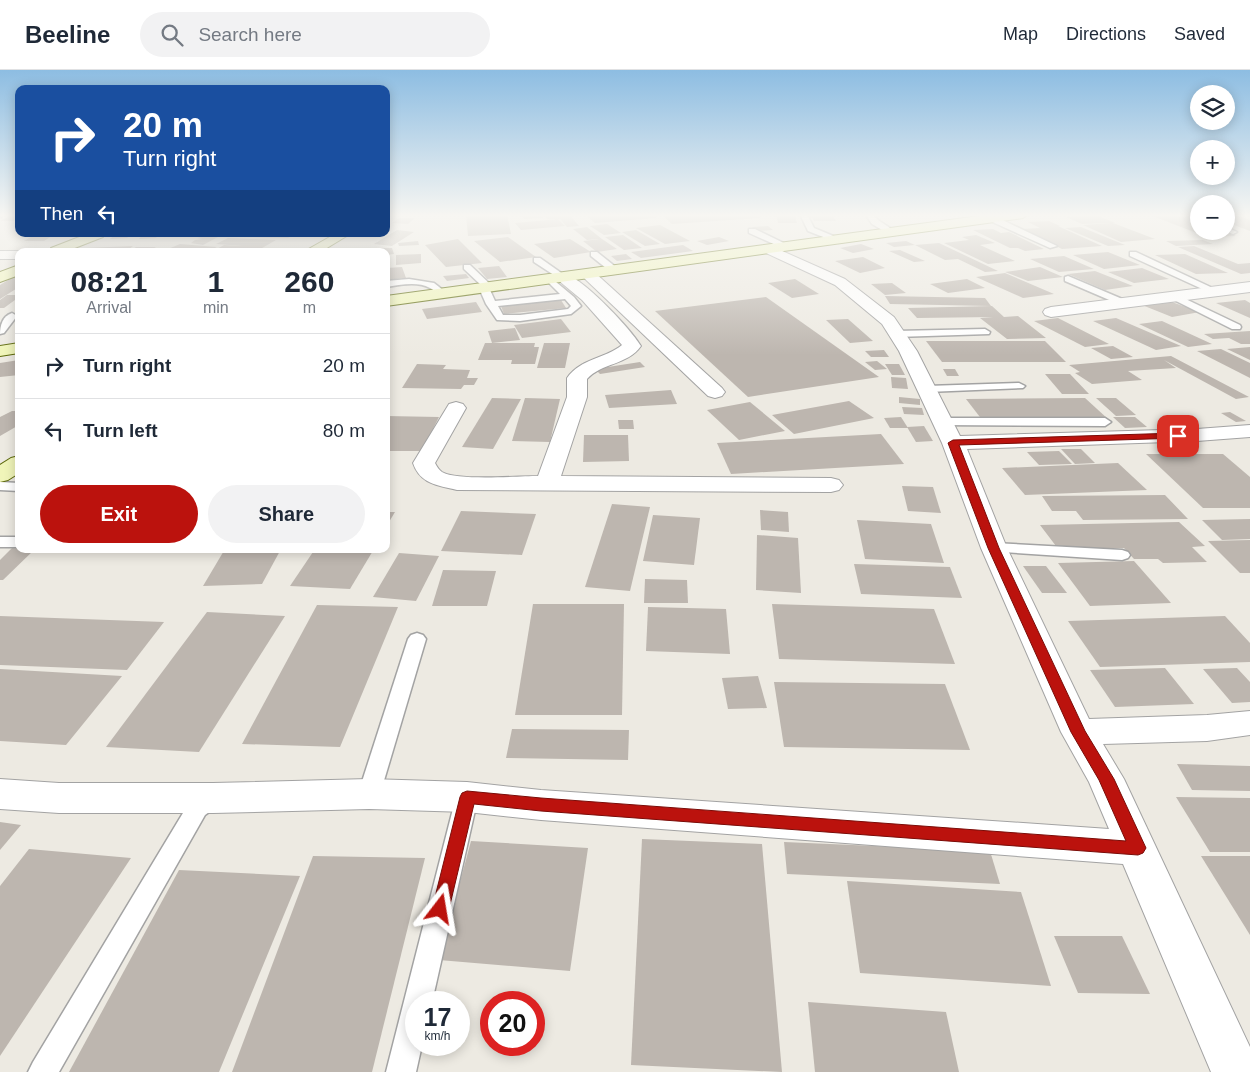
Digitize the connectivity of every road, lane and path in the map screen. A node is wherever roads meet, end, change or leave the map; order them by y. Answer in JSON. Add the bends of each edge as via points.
{"nodes":[{"id":1,"x":539,"y":261,"type":"edge"},
{"id":2,"x":602,"y":261,"type":"edge"},
{"id":3,"x":667,"y":261,"type":"edge"},
{"id":4,"x":802,"y":261,"type":"edge"},
{"id":5,"x":1148,"y":261,"type":"edge"},
{"id":6,"x":467,"y":267,"type":"dead end"},
{"id":7,"x":614,"y":270,"type":"junction"},
{"id":8,"x":15,"y":271,"type":"edge"},
{"id":9,"x":588,"y":274,"type":"junction"},
{"id":10,"x":0,"y":278,"type":"edge"},
{"id":11,"x":1068,"y":279,"type":"dead end"},
{"id":12,"x":390,"y":284,"type":"edge"},
{"id":13,"x":560,"y":284,"type":"junction"},
{"id":14,"x":1250,"y":287,"type":"edge"},
{"id":15,"x":487,"y":288,"type":"junction"},
{"id":16,"x":1214,"y":291,"type":"junction"},
{"id":17,"x":443,"y":294,"type":"junction"},
{"id":18,"x":1173,"y":296,"type":"junction"},
{"id":19,"x":390,"y":301,"type":"edge"},
{"id":20,"x":1124,"y":303,"type":"junction"},
{"id":21,"x":491,"y":304,"type":"junction"},
{"id":22,"x":1051,"y":312,"type":"dead end"},
{"id":23,"x":12,"y":316,"type":"dead end"},
{"id":24,"x":1236,"y":327,"type":"dead end"},
{"id":25,"x":0,"y":331,"type":"edge"},
{"id":26,"x":986,"y":332,"type":"dead end"},
{"id":27,"x":896,"y":334,"type":"junction"},
{"id":28,"x":15,"y":348,"type":"edge"},
{"id":29,"x":0,"y":350,"type":"edge"},
{"id":30,"x":1019,"y":386,"type":"dead end"},
{"id":31,"x":927,"y":389,"type":"junction"},
{"id":32,"x":715,"y":392,"type":"dead end"},
{"id":33,"x":456,"y":408,"type":"dead end"},
{"id":34,"x":1105,"y":422,"type":"dead end"},
{"id":35,"x":1250,"y":431,"type":"edge"},
{"id":36,"x":948,"y":433,"type":"junction"},
{"id":37,"x":15,"y":466,"type":"edge"},
{"id":38,"x":0,"y":475,"type":"edge"},
{"id":39,"x":547,"y":484,"type":"junction"},
{"id":40,"x":831,"y":485,"type":"dead end"},
{"id":41,"x":0,"y":486,"type":"edge"},
{"id":42,"x":15,"y":487,"type":"edge"},
{"id":43,"x":0,"y":542,"type":"edge"},
{"id":44,"x":15,"y":542,"type":"edge"},
{"id":45,"x":994,"y":548,"type":"junction"},
{"id":46,"x":1122,"y":554,"type":"dead end"},
{"id":47,"x":417,"y":640,"type":"dead end"},
{"id":48,"x":1250,"y":723,"type":"edge"},
{"id":49,"x":1078,"y":732,"type":"junction"},
{"id":50,"x":0,"y":794,"type":"edge"},
{"id":51,"x":369,"y":794,"type":"junction"},
{"id":52,"x":467,"y":797,"type":"junction"},
{"id":53,"x":213,"y":798,"type":"junction"},
{"id":54,"x":1138,"y":848,"type":"junction"},
{"id":55,"x":421,"y":991,"type":"edge"},
{"id":56,"x":405,"y":1055,"type":"edge"},
{"id":57,"x":43,"y":1072,"type":"edge"},
{"id":58,"x":401,"y":1072,"type":"edge"},
{"id":59,"x":1236,"y":1072,"type":"edge"}],
"edges":[{"from":1,"to":13,"type":"lane"},
{"from":2,"to":7,"type":"lane"},
{"from":3,"to":7,"type":"main road"},
{"from":4,"to":27,"type":"street","via":[[840,282],[888,321]]},
{"from":5,"to":16,"type":"lane"},
{"from":6,"to":15,"type":"lane"},
{"from":7,"to":9,"type":"main road"},
{"from":8,"to":10,"type":"main road"},
{"from":9,"to":13,"type":"main road"},
{"from":9,"to":32,"type":"street"},
{"from":11,"to":20,"type":"lane"},
{"from":12,"to":17,"type":"lane","via":[[428,284]]},
{"from":13,"to":15,"type":"main road"},
{"from":13,"to":21,"type":"lane"},
{"from":13,"to":21,"type":"lane","via":[[576,306],[571,311],[500,318]]},
{"from":13,"to":39,"type":"street","via":[[588,297],[632,346],[625,353],[588,366],[577,378],[576,397]]},
{"from":14,"to":16,"type":"street"},
{"from":15,"to":17,"type":"main road"},
{"from":15,"to":21,"type":"lane"},
{"from":16,"to":18,"type":"street"},
{"from":17,"to":19,"type":"main road"},
{"from":18,"to":20,"type":"street"},
{"from":18,"to":24,"type":"lane"},
{"from":20,"to":22,"type":"street"},
{"from":23,"to":25,"type":"lane"},
{"from":26,"to":27,"type":"lane"},
{"from":27,"to":31,"type":"street"},
{"from":28,"to":29,"type":"main road"},
{"from":30,"to":31,"type":"lane"},
{"from":31,"to":36,"type":"street"},
{"from":33,"to":39,"type":"street","via":[[424,463],[430,474],[457,483]]},
{"from":34,"to":36,"type":"lane"},
{"from":35,"to":36,"type":"street","via":[[1197,435]]},
{"from":36,"to":45,"type":"street"},
{"from":37,"to":38,"type":"main road"},
{"from":39,"to":40,"type":"street"},
{"from":41,"to":42,"type":"lane"},
{"from":43,"to":44,"type":"lane"},
{"from":45,"to":46,"type":"lane"},
{"from":45,"to":49,"type":"street"},
{"from":47,"to":51,"type":"lane"},
{"from":48,"to":49,"type":"street","via":[[1208,728]]},
{"from":49,"to":54,"type":"street","via":[[1106,779]]},
{"from":50,"to":53,"type":"street","via":[[59,798]]},
{"from":51,"to":52,"type":"street"},
{"from":51,"to":53,"type":"street"},
{"from":52,"to":54,"type":"street"},
{"from":52,"to":55,"type":"lane"},
{"from":53,"to":57,"type":"lane","via":[[197,809]]},
{"from":54,"to":59,"type":"street"},
{"from":56,"to":58,"type":"lane"}]}
